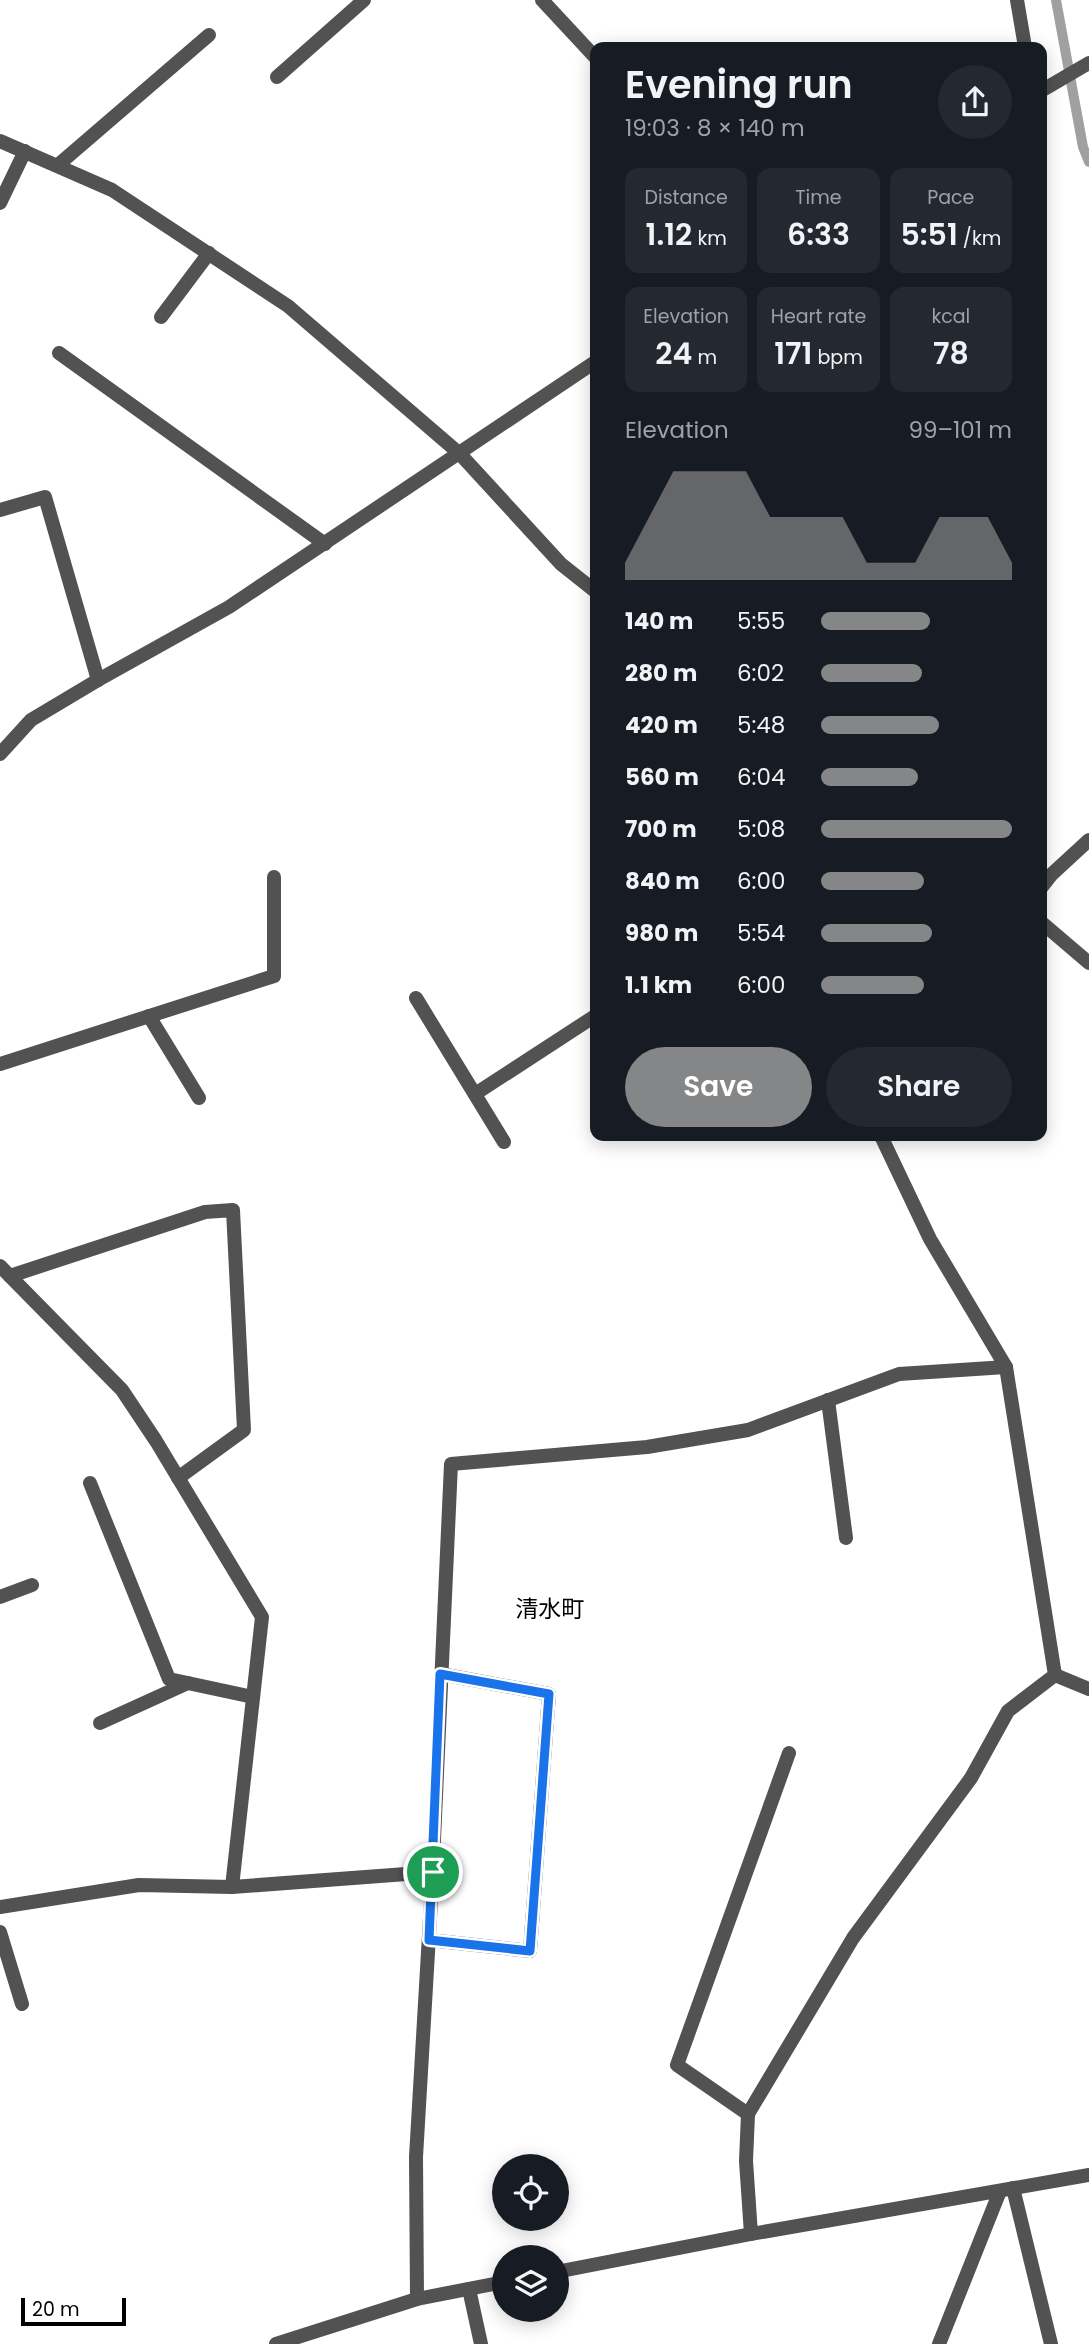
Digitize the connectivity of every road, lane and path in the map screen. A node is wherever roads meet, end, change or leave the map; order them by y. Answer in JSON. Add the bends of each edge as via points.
{"nodes":[{"id":1,"x":364,"y":0,"type":"edge"},
{"id":2,"x":542,"y":0,"type":"edge"},
{"id":3,"x":1017,"y":0,"type":"edge"},
{"id":4,"x":209,"y":35,"type":"dead end"},
{"id":5,"x":1024,"y":42,"type":"edge"},
{"id":6,"x":590,"y":52,"type":"edge"},
{"id":7,"x":1086,"y":65,"type":"edge"},
{"id":8,"x":277,"y":76,"type":"dead end"},
{"id":9,"x":1047,"y":88,"type":"edge"},
{"id":10,"x":0,"y":141,"type":"edge"},
{"id":11,"x":25,"y":151,"type":"junction"},
{"id":12,"x":58,"y":165,"type":"junction"},
{"id":13,"x":0,"y":203,"type":"edge"},
{"id":14,"x":209,"y":253,"type":"junction"},
{"id":15,"x":161,"y":317,"type":"dead end"},
{"id":16,"x":59,"y":353,"type":"dead end"},
{"id":17,"x":590,"y":365,"type":"edge"},
{"id":18,"x":460,"y":454,"type":"junction"},
{"id":19,"x":0,"y":510,"type":"edge"},
{"id":20,"x":325,"y":544,"type":"junction"},
{"id":21,"x":590,"y":587,"type":"edge"},
{"id":22,"x":97,"y":680,"type":"junction"},
{"id":23,"x":0,"y":754,"type":"edge"},
{"id":24,"x":1089,"y":840,"type":"edge"},
{"id":25,"x":274,"y":877,"type":"dead end"},
{"id":26,"x":1047,"y":880,"type":"edge"},
{"id":27,"x":1047,"y":927,"type":"edge"},
{"id":28,"x":1089,"y":963,"type":"edge"},
{"id":29,"x":416,"y":998,"type":"dead end"},
{"id":30,"x":149,"y":1016,"type":"junction"},
{"id":31,"x":590,"y":1019,"type":"edge"},
{"id":32,"x":0,"y":1064,"type":"edge"},
{"id":33,"x":475,"y":1094,"type":"junction"},
{"id":34,"x":199,"y":1098,"type":"dead end"},
{"id":35,"x":883,"y":1141,"type":"edge"},
{"id":36,"x":504,"y":1142,"type":"dead end"},
{"id":37,"x":5,"y":1271,"type":"edge"},
{"id":38,"x":1006,"y":1367,"type":"junction"},
{"id":39,"x":828,"y":1400,"type":"junction"},
{"id":40,"x":178,"y":1478,"type":"junction"},
{"id":41,"x":90,"y":1483,"type":"dead end"},
{"id":42,"x":846,"y":1538,"type":"dead end"},
{"id":43,"x":32,"y":1585,"type":"dead end"},
{"id":44,"x":0,"y":1597,"type":"edge"},
{"id":45,"x":440,"y":1674,"type":"junction"},
{"id":46,"x":1055,"y":1675,"type":"junction"},
{"id":47,"x":188,"y":1683,"type":"junction"},
{"id":48,"x":1089,"y":1689,"type":"edge"},
{"id":49,"x":253,"y":1697,"type":"junction"},
{"id":50,"x":100,"y":1723,"type":"dead end"},
{"id":51,"x":789,"y":1753,"type":"dead end"},
{"id":52,"x":433,"y":1872,"type":"junction"},
{"id":53,"x":232,"y":1887,"type":"junction"},
{"id":54,"x":0,"y":1907,"type":"edge"},
{"id":55,"x":0,"y":1932,"type":"edge"},
{"id":56,"x":429,"y":1940,"type":"junction"},
{"id":57,"x":22,"y":2004,"type":"dead end"},
{"id":58,"x":748,"y":2115,"type":"junction"},
{"id":59,"x":1089,"y":2175,"type":"edge"},
{"id":60,"x":1007,"y":2190,"type":"junction"},
{"id":61,"x":751,"y":2234,"type":"junction"},
{"id":62,"x":569,"y":2269,"type":"edge"},
{"id":63,"x":492,"y":2284,"type":"edge"},
{"id":64,"x":469,"y":2289,"type":"junction"},
{"id":65,"x":416,"y":2299,"type":"junction"},
{"id":66,"x":276,"y":2344,"type":"edge"},
{"id":67,"x":481,"y":2344,"type":"edge"},
{"id":68,"x":939,"y":2344,"type":"edge"},
{"id":69,"x":1051,"y":2344,"type":"edge"}],
"edges":[{"from":1,"to":8,"type":"street"},
{"from":2,"to":6,"type":"street"},
{"from":3,"to":5,"type":"street"},
{"from":4,"to":12,"type":"street"},
{"from":7,"to":9,"type":"street"},
{"from":10,"to":11,"type":"street"},
{"from":11,"to":12,"type":"street"},
{"from":11,"to":13,"type":"street"},
{"from":12,"to":14,"type":"street","via":[[112,190]]},
{"from":14,"to":15,"type":"street"},
{"from":14,"to":18,"type":"street","via":[[288,306]]},
{"from":16,"to":20,"type":"street"},
{"from":17,"to":18,"type":"street"},
{"from":18,"to":20,"type":"street"},
{"from":18,"to":21,"type":"street","via":[[561,564]]},
{"from":19,"to":22,"type":"street","via":[[45,497]]},
{"from":20,"to":22,"type":"street","via":[[229,607]]},
{"from":22,"to":23,"type":"street","via":[[31,720]]},
{"from":24,"to":26,"type":"street"},
{"from":25,"to":30,"type":"street","via":[[274,976]]},
{"from":27,"to":28,"type":"street"},
{"from":29,"to":33,"type":"street"},
{"from":30,"to":32,"type":"street"},
{"from":30,"to":34,"type":"street"},
{"from":31,"to":33,"type":"street"},
{"from":33,"to":36,"type":"street"},
{"from":35,"to":38,"type":"street","via":[[930,1239]]},
{"from":37,"to":40,"type":"street","via":[[122,1391]]},
{"from":37,"to":40,"type":"street","via":[[205,1212],[233,1210],[244,1430]]},
{"from":38,"to":39,"type":"street","via":[[899,1374]]},
{"from":38,"to":46,"type":"street"},
{"from":39,"to":42,"type":"street"},
{"from":39,"to":45,"type":"street","via":[[748,1430],[647,1447],[451,1464]]},
{"from":40,"to":49,"type":"street","via":[[262,1617]]},
{"from":41,"to":47,"type":"street","via":[[169,1679]]},
{"from":43,"to":44,"type":"street"},
{"from":45,"to":52,"type":"street"},
{"from":45,"to":56,"type":"street","via":[[549,1694],[530,1951]]},
{"from":46,"to":48,"type":"street"},
{"from":46,"to":58,"type":"street","via":[[1008,1711],[971,1778],[853,1938]]},
{"from":47,"to":49,"type":"street"},
{"from":47,"to":50,"type":"street"},
{"from":49,"to":53,"type":"street"},
{"from":51,"to":58,"type":"street","via":[[677,2065]]},
{"from":52,"to":53,"type":"street"},
{"from":52,"to":56,"type":"street"},
{"from":53,"to":54,"type":"street","via":[[139,1885]]},
{"from":55,"to":57,"type":"street"},
{"from":56,"to":65,"type":"street","via":[[416,2157]]},
{"from":58,"to":61,"type":"street"},
{"from":59,"to":60,"type":"street"},
{"from":60,"to":61,"type":"street"},
{"from":60,"to":68,"type":"street"},
{"from":60,"to":69,"type":"street"},
{"from":61,"to":62,"type":"street"},
{"from":63,"to":64,"type":"street"},
{"from":64,"to":65,"type":"street"},
{"from":64,"to":67,"type":"street"},
{"from":65,"to":66,"type":"street"}]}
